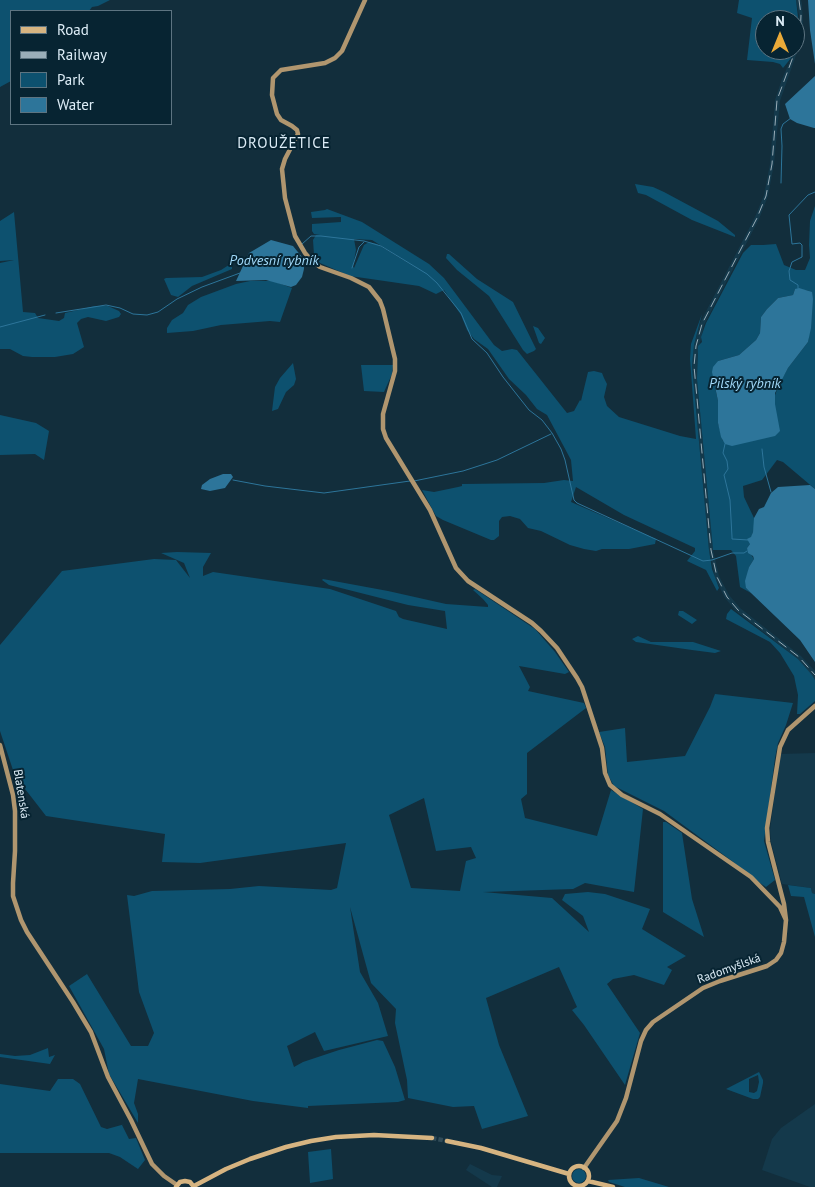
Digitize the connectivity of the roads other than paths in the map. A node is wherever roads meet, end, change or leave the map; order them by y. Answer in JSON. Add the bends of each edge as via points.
{"nodes":[{"id":1,"x":365,"y":0,"type":"edge"},
{"id":2,"x":815,"y":706,"type":"edge"},
{"id":3,"x":0,"y":745,"type":"edge"},
{"id":4,"x":786,"y":920,"type":"junction"},
{"id":5,"x":432,"y":1138,"type":"tunnel mouth"},
{"id":6,"x":447,"y":1141,"type":"tunnel mouth"},
{"id":7,"x":584,"y":1168,"type":"junction"},
{"id":8,"x":569,"y":1174,"type":"junction"},
{"id":9,"x":588,"y":1180,"type":"junction"},
{"id":10,"x":176,"y":1186,"type":"edge"},
{"id":11,"x":194,"y":1186,"type":"edge"},
{"id":12,"x":578,"y":1187,"type":"edge"},
{"id":13,"x":613,"y":1187,"type":"edge"}],
"edges":[{"from":1,"to":4,"type":"street","via":[[342,51],[325,63],[281,70],[273,78],[272,95],[281,120],[298,134],[282,169],[284,198],[295,236],[311,260],[369,288],[383,309],[395,359],[395,371],[383,414],[383,429],[389,446],[430,510],[456,568],[468,581],[541,631],[578,678],[602,748],[610,785],[622,795],[660,814],[751,877],[780,907]]},
{"from":2,"to":4,"type":"street","name":"Radomyšlská","via":[[788,730],[780,747],[767,836]]},
{"from":3,"to":10,"type":"street","name":"Blatenská","via":[[15,811],[12,883],[16,907],[27,932],[91,1032],[105,1070],[152,1164]]},
{"from":4,"to":7,"type":"street","name":"Radomyšlská","via":[[783,948],[772,963],[703,988],[649,1026],[641,1041],[617,1121]]},
{"from":5,"to":11,"type":"main road","via":[[374,1135],[311,1141],[250,1159]]},
{"from":6,"to":8,"type":"main road"},
{"from":7,"to":8,"type":"main road","via":[[575,1167]]},
{"from":7,"to":9,"type":"main road","via":[[588,1172]]},
{"from":8,"to":12,"type":"main road","via":[[571,1182]]},
{"from":9,"to":12,"type":"main road"},
{"from":9,"to":13,"type":"main road"},
{"from":10,"to":11,"type":"main road","via":[[185,1180]]}]}
